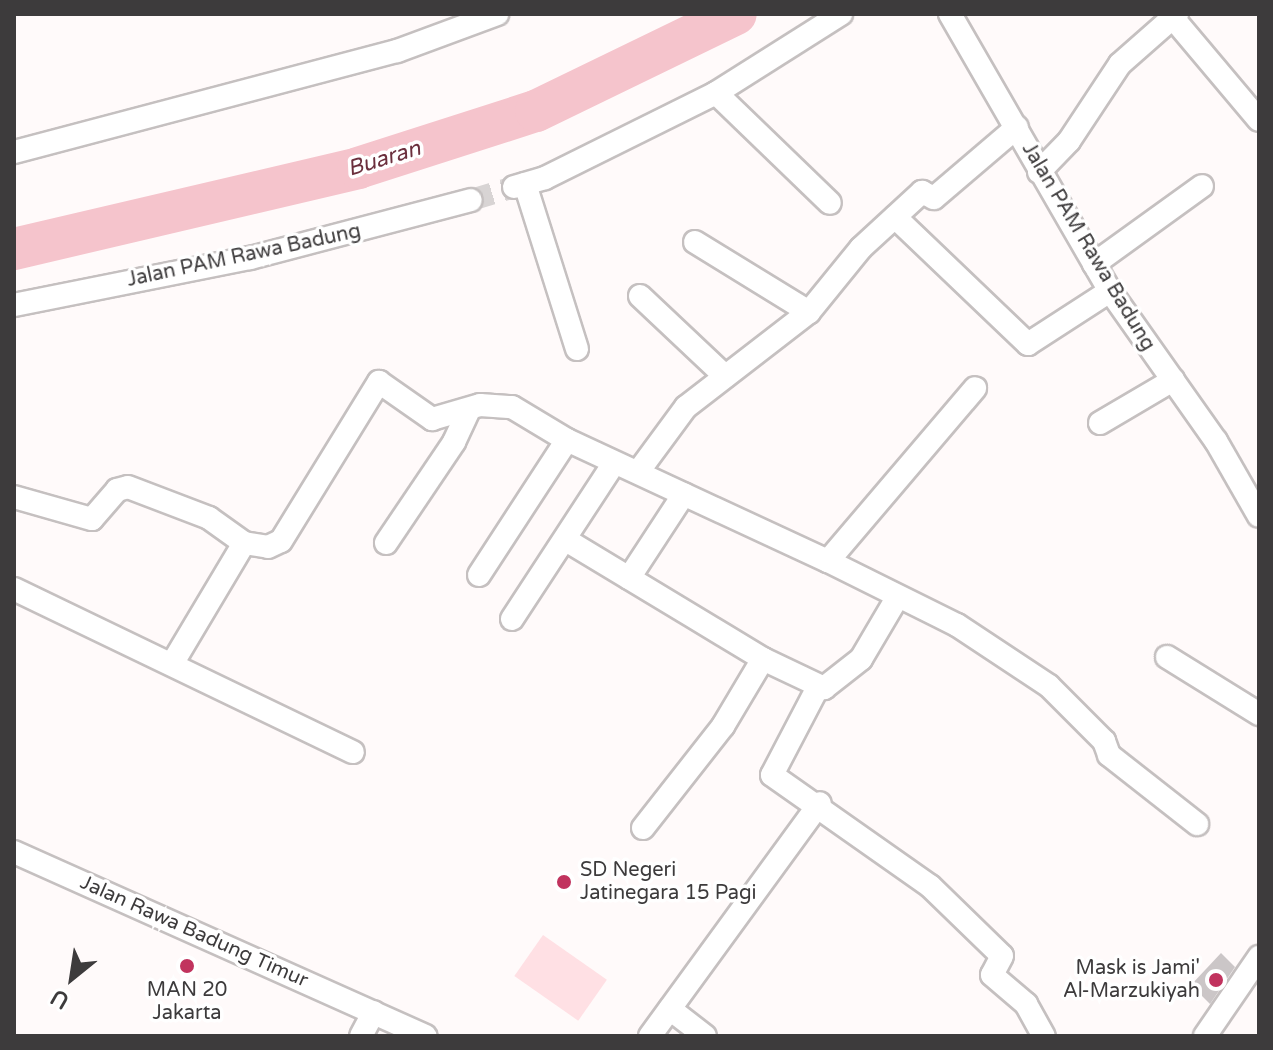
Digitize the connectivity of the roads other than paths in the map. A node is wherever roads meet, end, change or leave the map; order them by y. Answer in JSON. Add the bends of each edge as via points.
{"nodes":[{"id":1,"x":497,"y":14,"type":"edge"},
{"id":2,"x":841,"y":14,"type":"edge"},
{"id":3,"x":1175,"y":16,"type":"edge"},
{"id":4,"x":958,"y":18,"type":"edge"},
{"id":5,"x":813,"y":21,"type":"edge"},
{"id":6,"x":716,"y":93,"type":"junction"},
{"id":7,"x":1259,"y":120,"type":"edge"},
{"id":8,"x":1017,"y":127,"type":"junction"},
{"id":9,"x":14,"y":152,"type":"edge"},
{"id":10,"x":1039,"y":172,"type":"junction"},
{"id":11,"x":1202,"y":186,"type":"dead end"},
{"id":12,"x":471,"y":200,"type":"tunnel mouth"},
{"id":13,"x":830,"y":203,"type":"dead end"},
{"id":14,"x":895,"y":217,"type":"junction"},
{"id":15,"x":695,"y":242,"type":"dead end"},
{"id":16,"x":1094,"y":264,"type":"junction"},
{"id":17,"x":1110,"y":291,"type":"junction"},
{"id":18,"x":640,"y":296,"type":"dead end"},
{"id":19,"x":14,"y":305,"type":"edge"},
{"id":20,"x":809,"y":312,"type":"junction"},
{"id":21,"x":577,"y":349,"type":"dead end"},
{"id":22,"x":725,"y":376,"type":"junction"},
{"id":23,"x":1173,"y":380,"type":"junction"},
{"id":24,"x":975,"y":388,"type":"dead end"},
{"id":25,"x":469,"y":410,"type":"junction"},
{"id":26,"x":1100,"y":423,"type":"dead end"},
{"id":27,"x":567,"y":440,"type":"junction"},
{"id":28,"x":614,"y":463,"type":"junction"},
{"id":29,"x":638,"y":472,"type":"junction"},
{"id":30,"x":684,"y":494,"type":"junction"},
{"id":31,"x":14,"y":497,"type":"edge"},
{"id":32,"x":1259,"y":516,"type":"edge"},
{"id":33,"x":566,"y":540,"type":"junction"},
{"id":34,"x":244,"y":543,"type":"junction"},
{"id":35,"x":386,"y":543,"type":"dead end"},
{"id":36,"x":828,"y":561,"type":"junction"},
{"id":37,"x":479,"y":575,"type":"dead end"},
{"id":38,"x":629,"y":578,"type":"junction"},
{"id":39,"x":14,"y":589,"type":"edge"},
{"id":40,"x":897,"y":598,"type":"junction"},
{"id":41,"x":512,"y":619,"type":"dead end"},
{"id":42,"x":1167,"y":657,"type":"dead end"},
{"id":43,"x":763,"y":659,"type":"junction"},
{"id":44,"x":172,"y":664,"type":"junction"},
{"id":45,"x":818,"y":687,"type":"junction"},
{"id":46,"x":1259,"y":714,"type":"edge"},
{"id":47,"x":353,"y":752,"type":"dead end"},
{"id":48,"x":820,"y":803,"type":"junction"},
{"id":49,"x":1197,"y":824,"type":"dead end"},
{"id":50,"x":643,"y":828,"type":"dead end"},
{"id":51,"x":14,"y":852,"type":"edge"},
{"id":52,"x":1259,"y":957,"type":"edge"},
{"id":53,"x":670,"y":1009,"type":"junction"},
{"id":54,"x":374,"y":1012,"type":"junction"},
{"id":55,"x":361,"y":1036,"type":"edge"},
{"id":56,"x":426,"y":1036,"type":"edge"},
{"id":57,"x":650,"y":1036,"type":"edge"},
{"id":58,"x":705,"y":1036,"type":"edge"},
{"id":59,"x":1044,"y":1036,"type":"edge"},
{"id":60,"x":1205,"y":1036,"type":"edge"}],
"edges":[{"from":1,"to":9,"type":"street","via":[[397,51]]},
{"from":2,"to":5,"type":"street"},
{"from":3,"to":7,"type":"street"},
{"from":3,"to":10,"type":"street","via":[[1120,64],[1069,141]]},
{"from":4,"to":8,"type":"street","name":"Jalan PAM Rawa Badung"},
{"from":5,"to":6,"type":"street"},
{"from":6,"to":13,"type":"street"},
{"from":6,"to":21,"type":"street","via":[[519,186]]},
{"from":8,"to":10,"type":"street","name":"Jalan PAM Rawa Badung"},
{"from":8,"to":14,"type":"street","via":[[934,198],[924,191]]},
{"from":10,"to":16,"type":"street","name":"Jalan PAM Rawa Badung"},
{"from":11,"to":16,"type":"street"},
{"from":12,"to":19,"type":"street","name":"Jalan PAM Rawa Badung","via":[[250,258]]},
{"from":14,"to":17,"type":"street","via":[[1028,344]]},
{"from":14,"to":20,"type":"street"},
{"from":15,"to":20,"type":"street"},
{"from":16,"to":17,"type":"street","name":"Jalan PAM Rawa Badung"},
{"from":17,"to":23,"type":"street","name":"Jalan PAM Rawa Badung"},
{"from":18,"to":22,"type":"street"},
{"from":20,"to":22,"type":"street"},
{"from":22,"to":29,"type":"street","via":[[686,407]]},
{"from":23,"to":26,"type":"street"},
{"from":23,"to":32,"type":"street","name":"Jalan PAM Rawa Badung"},
{"from":24,"to":36,"type":"street"},
{"from":25,"to":27,"type":"street","via":[[496,403],[512,407]]},
{"from":25,"to":34,"type":"street","via":[[432,419],[379,382],[281,541],[268,547]]},
{"from":25,"to":35,"type":"street","via":[[454,442]]},
{"from":27,"to":28,"type":"street"},
{"from":27,"to":37,"type":"street"},
{"from":28,"to":29,"type":"street"},
{"from":28,"to":33,"type":"street"},
{"from":29,"to":30,"type":"street"},
{"from":30,"to":36,"type":"street"},
{"from":30,"to":38,"type":"street"},
{"from":31,"to":34,"type":"street","via":[[92,519],[117,490],[128,487],[209,518]]},
{"from":33,"to":38,"type":"street"},
{"from":33,"to":41,"type":"street"},
{"from":34,"to":44,"type":"street"},
{"from":36,"to":40,"type":"street"},
{"from":38,"to":43,"type":"street"},
{"from":39,"to":44,"type":"street"},
{"from":40,"to":45,"type":"street","via":[[861,659],[839,681]]},
{"from":40,"to":49,"type":"street","via":[[957,625],[1049,686],[1104,741],[1109,755]]},
{"from":42,"to":46,"type":"street"},
{"from":43,"to":45,"type":"street"},
{"from":43,"to":50,"type":"street","via":[[723,726]]},
{"from":44,"to":47,"type":"street"},
{"from":45,"to":48,"type":"street","via":[[772,771]]},
{"from":48,"to":53,"type":"street"},
{"from":48,"to":59,"type":"street","via":[[930,886],[1002,956],[992,975],[1026,1004]]},
{"from":51,"to":54,"type":"street","name":"Jalan Rawa Badung Timur"},
{"from":52,"to":60,"type":"street"},
{"from":53,"to":57,"type":"street"},
{"from":53,"to":58,"type":"street"},
{"from":54,"to":55,"type":"street"},
{"from":54,"to":56,"type":"street","name":"Jalan Rawa Badung Timur"}]}
